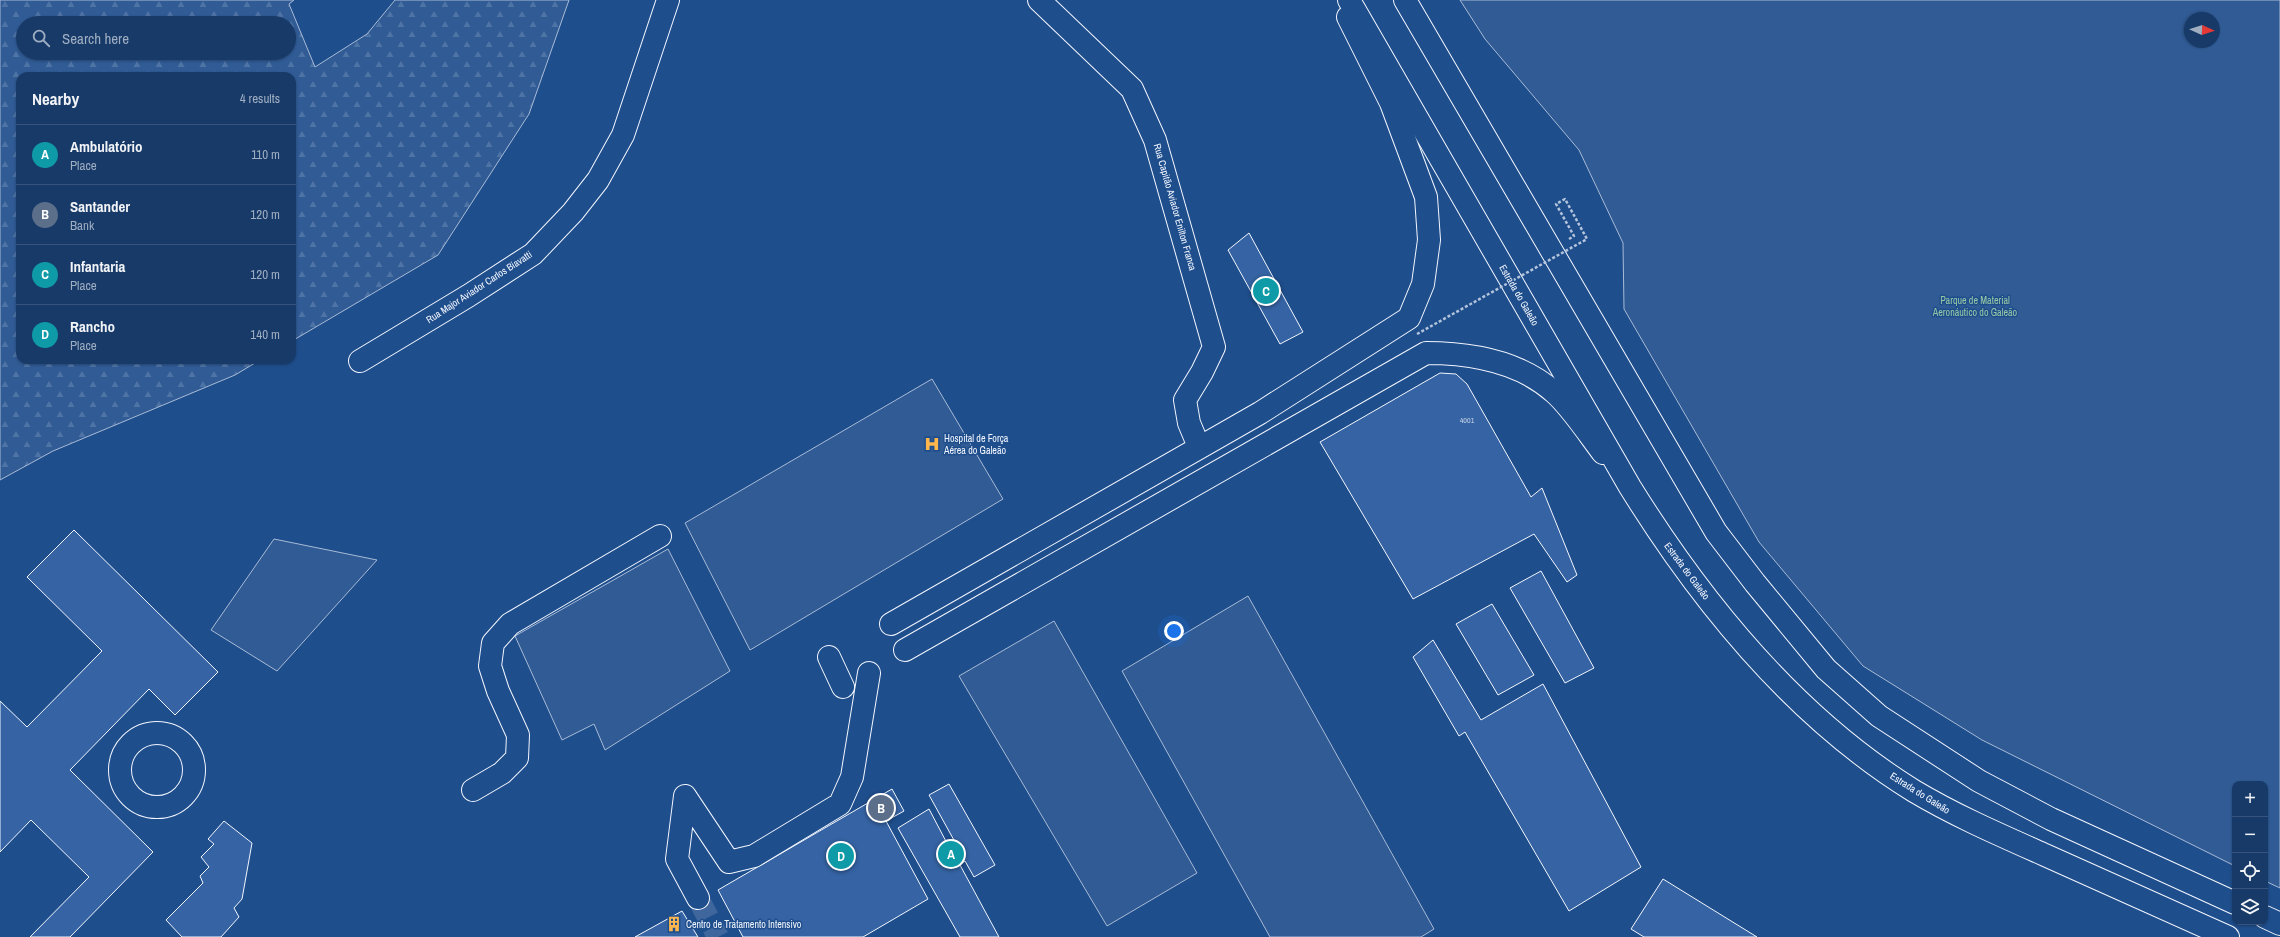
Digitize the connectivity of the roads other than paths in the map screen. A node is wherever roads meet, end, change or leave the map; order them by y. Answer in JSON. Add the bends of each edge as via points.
{"nodes":[{"id":1,"x":668,"y":0,"type":"edge"},
{"id":2,"x":1038,"y":0,"type":"edge"},
{"id":3,"x":1340,"y":0,"type":"edge"},
{"id":4,"x":1349,"y":0,"type":"edge"},
{"id":5,"x":1405,"y":0,"type":"edge"},
{"id":6,"x":360,"y":361,"type":"dead end"},
{"id":7,"x":1198,"y":447,"type":"junction"},
{"id":8,"x":1630,"y":487,"type":"junction"},
{"id":9,"x":660,"y":536,"type":"dead end"},
{"id":10,"x":891,"y":624,"type":"dead end"},
{"id":11,"x":905,"y":650,"type":"dead end"},
{"id":12,"x":829,"y":657,"type":"dead end"},
{"id":13,"x":868,"y":673,"type":"dead end"},
{"id":14,"x":843,"y":687,"type":"dead end"},
{"id":15,"x":473,"y":790,"type":"dead end"},
{"id":16,"x":698,"y":898,"type":"tunnel mouth"},
{"id":17,"x":2232,"y":902,"type":"edge"},
{"id":18,"x":2268,"y":918,"type":"edge"},
{"id":19,"x":2280,"y":924,"type":"edge"},
{"id":20,"x":2228,"y":937,"type":"edge"}],
"edges":[{"from":1,"to":6,"type":"street","name":"Rua Major Aviador Carlos Biavatti","via":[[623,136],[598,180],[573,212],[533,254]]},
{"from":2,"to":7,"type":"street","name":"Rua Capitão Aviador Enilton Franca","via":[[1132,89],[1155,140],[1214,347],[1185,400],[1189,423]]},
{"from":3,"to":7,"type":"street","via":[[1391,103],[1426,197],[1430,240],[1423,284],[1408,318],[1260,413]]},
{"from":4,"to":8,"type":"street","name":"Estrada do Galeão"},
{"from":5,"to":17,"type":"street","via":[[1716,532],[1826,669],[1879,716],[1979,781],[2051,819]]},
{"from":7,"to":10,"type":"street"},
{"from":8,"to":11,"type":"street","via":[[1556,393],[1525,374],[1491,360],[1458,353],[1426,353]]},
{"from":8,"to":20,"type":"street","name":"Estrada do Galeão","via":[[1669,549],[1750,651],[1831,729],[1871,761],[1966,820]]},
{"from":9,"to":15,"type":"street","via":[[510,624],[493,643],[490,666],[518,735],[517,758],[502,774]]},
{"from":12,"to":14,"type":"street"},
{"from":13,"to":16,"type":"street","via":[[852,777],[840,804],[754,856],[729,862],[685,796],[677,858]]},
{"from":18,"to":19,"type":"street"}]}
